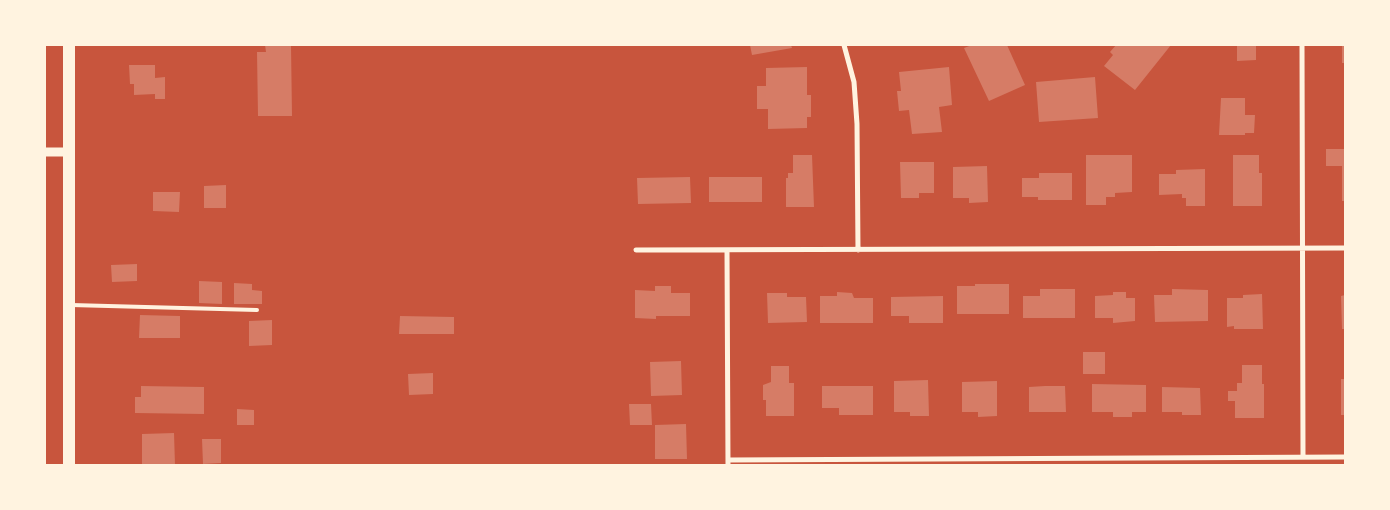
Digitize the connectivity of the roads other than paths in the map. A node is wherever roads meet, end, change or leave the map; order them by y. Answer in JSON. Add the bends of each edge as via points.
{"nodes":[{"id":1,"x":69,"y":45,"type":"edge"},
{"id":2,"x":844,"y":45,"type":"edge"},
{"id":3,"x":1302,"y":45,"type":"edge"},
{"id":4,"x":45,"y":152,"type":"edge"},
{"id":5,"x":69,"y":152,"type":"junction"},
{"id":6,"x":1302,"y":248,"type":"junction"},
{"id":7,"x":1345,"y":248,"type":"edge"},
{"id":8,"x":636,"y":250,"type":"dead end"},
{"id":9,"x":727,"y":250,"type":"junction"},
{"id":10,"x":858,"y":250,"type":"junction"},
{"id":11,"x":69,"y":304,"type":"junction"},
{"id":12,"x":257,"y":310,"type":"dead end"},
{"id":13,"x":1345,"y":457,"type":"edge"},
{"id":14,"x":1303,"y":458,"type":"junction"},
{"id":15,"x":728,"y":462,"type":"edge"},
{"id":16,"x":69,"y":465,"type":"edge"}],
"edges":[{"from":1,"to":5,"type":"main road"},
{"from":2,"to":10,"type":"street","via":[[854,82],[857,124]]},
{"from":3,"to":6,"type":"street"},
{"from":4,"to":5,"type":"street"},
{"from":5,"to":11,"type":"main road"},
{"from":6,"to":7,"type":"street"},
{"from":6,"to":10,"type":"street"},
{"from":6,"to":14,"type":"street"},
{"from":8,"to":9,"type":"street"},
{"from":9,"to":10,"type":"street"},
{"from":9,"to":15,"type":"street"},
{"from":11,"to":12,"type":"lane"},
{"from":11,"to":16,"type":"main road"},
{"from":13,"to":14,"type":"street"},
{"from":14,"to":15,"type":"street"}]}
